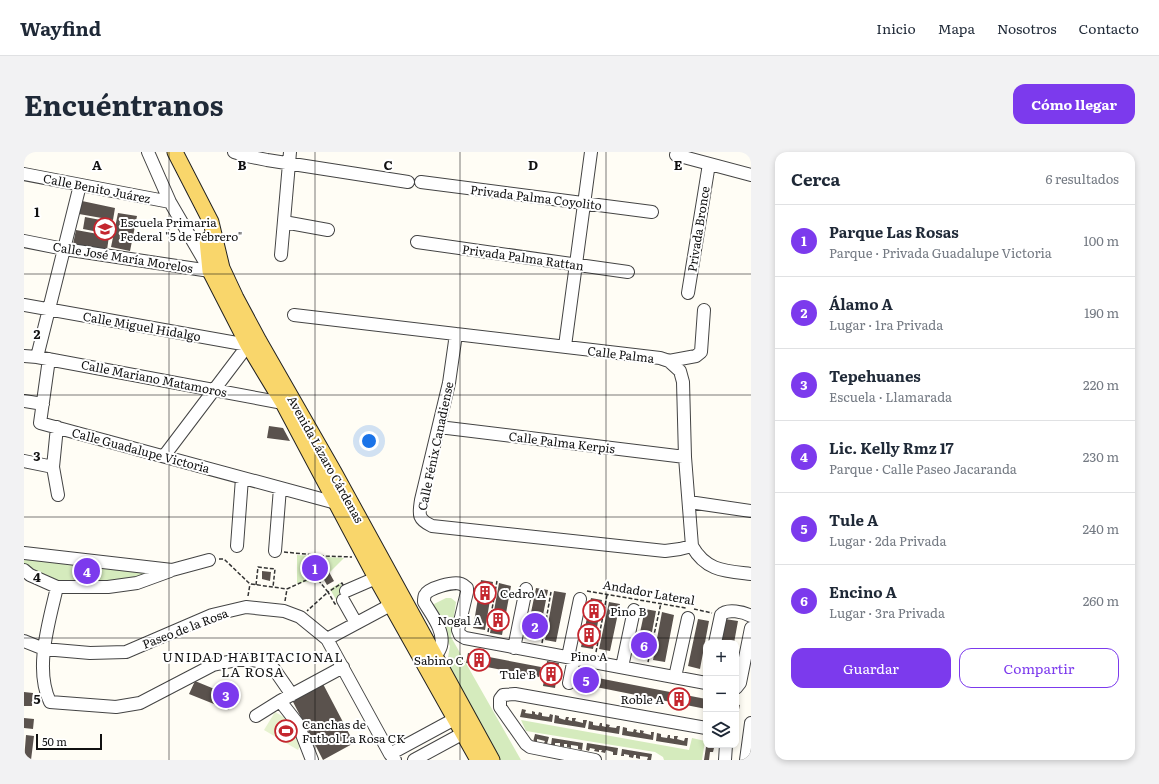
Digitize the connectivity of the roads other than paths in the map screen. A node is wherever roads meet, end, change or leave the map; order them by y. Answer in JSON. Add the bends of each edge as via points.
{"nodes":[{"id":1,"x":148,"y":152,"type":"edge"},
{"id":2,"x":165,"y":152,"type":"edge"},
{"id":3,"x":176,"y":152,"type":"edge"},
{"id":4,"x":234,"y":152,"type":"edge"},
{"id":5,"x":591,"y":152,"type":"edge"},
{"id":6,"x":676,"y":155,"type":"dead end"},
{"id":7,"x":290,"y":158,"type":"edge"},
{"id":8,"x":709,"y":164,"type":"junction"},
{"id":9,"x":24,"y":174,"type":"edge"},
{"id":10,"x":751,"y":176,"type":"edge"},
{"id":11,"x":408,"y":182,"type":"dead end"},
{"id":12,"x":421,"y":182,"type":"dead end"},
{"id":13,"x":80,"y":184,"type":"junction"},
{"id":14,"x":170,"y":202,"type":"junction"},
{"id":15,"x":584,"y":203,"type":"junction"},
{"id":16,"x":652,"y":212,"type":"dead end"},
{"id":17,"x":284,"y":222,"type":"junction"},
{"id":18,"x":328,"y":230,"type":"dead end"},
{"id":19,"x":24,"y":241,"type":"edge"},
{"id":20,"x":417,"y":242,"type":"dead end"},
{"id":21,"x":64,"y":249,"type":"junction"},
{"id":22,"x":281,"y":254,"type":"dead end"},
{"id":23,"x":576,"y":264,"type":"junction"},
{"id":24,"x":216,"y":270,"type":"junction"},
{"id":25,"x":628,"y":272,"type":"dead end"},
{"id":26,"x":688,"y":293,"type":"dead end"},
{"id":27,"x":24,"y":305,"type":"edge"},
{"id":28,"x":48,"y":310,"type":"junction"},
{"id":29,"x":704,"y":310,"type":"dead end"},
{"id":30,"x":294,"y":315,"type":"dead end"},
{"id":31,"x":456,"y":334,"type":"junction"},
{"id":32,"x":254,"y":343,"type":"junction"},
{"id":33,"x":565,"y":346,"type":"junction"},
{"id":34,"x":24,"y":356,"type":"edge"},
{"id":35,"x":43,"y":358,"type":"junction"},
{"id":36,"x":669,"y":361,"type":"junction"},
{"id":37,"x":214,"y":390,"type":"junction"},
{"id":38,"x":24,"y":401,"type":"edge"},
{"id":39,"x":283,"y":403,"type":"junction"},
{"id":40,"x":43,"y":404,"type":"junction"},
{"id":41,"x":57,"y":427,"type":"junction"},
{"id":42,"x":439,"y":427,"type":"junction"},
{"id":43,"x":164,"y":456,"type":"junction"},
{"id":44,"x":685,"y":458,"type":"junction"},
{"id":45,"x":24,"y":461,"type":"edge"},
{"id":46,"x":53,"y":468,"type":"junction"},
{"id":47,"x":242,"y":478,"type":"junction"},
{"id":48,"x":280,"y":488,"type":"junction"},
{"id":49,"x":58,"y":495,"type":"dead end"},
{"id":50,"x":688,"y":502,"type":"junction"},
{"id":51,"x":336,"y":503,"type":"junction"},
{"id":52,"x":751,"y":510,"type":"edge"},
{"id":53,"x":237,"y":546,"type":"dead end"},
{"id":54,"x":692,"y":546,"type":"junction"},
{"id":55,"x":275,"y":551,"type":"road end"},
{"id":56,"x":24,"y":553,"type":"edge"},
{"id":57,"x":209,"y":560,"type":"road end"},
{"id":58,"x":24,"y":570,"type":"edge"},
{"id":59,"x":172,"y":570,"type":"junction"},
{"id":60,"x":751,"y":574,"type":"edge"},
{"id":61,"x":376,"y":578,"type":"junction"},
{"id":62,"x":56,"y":587,"type":"junction"},
{"id":63,"x":526,"y":589,"type":"dead end"},
{"id":64,"x":580,"y":599,"type":"road end"},
{"id":65,"x":397,"y":602,"type":"junction"},
{"id":66,"x":634,"y":610,"type":"dead end"},
{"id":67,"x":751,"y":616,"type":"edge"},
{"id":68,"x":688,"y":618,"type":"dead end"},
{"id":69,"x":356,"y":623,"type":"junction"},
{"id":70,"x":751,"y":628,"type":"edge"},
{"id":71,"x":327,"y":639,"type":"junction"},
{"id":72,"x":716,"y":640,"type":"edge"},
{"id":73,"x":24,"y":641,"type":"edge"},
{"id":74,"x":514,"y":648,"type":"junction"},
{"id":75,"x":44,"y":649,"type":"junction"},
{"id":76,"x":742,"y":649,"type":"edge"},
{"id":77,"x":435,"y":657,"type":"junction"},
{"id":78,"x":571,"y":657,"type":"junction"},
{"id":79,"x":343,"y":667,"type":"junction"},
{"id":80,"x":622,"y":667,"type":"junction"},
{"id":81,"x":674,"y":677,"type":"junction"},
{"id":82,"x":703,"y":683,"type":"edge"},
{"id":83,"x":569,"y":684,"type":"dead end"},
{"id":84,"x":739,"y":684,"type":"edge"},
{"id":85,"x":292,"y":695,"type":"junction"},
{"id":86,"x":280,"y":701,"type":"junction"},
{"id":87,"x":256,"y":716,"type":"dead end"},
{"id":88,"x":461,"y":716,"type":"junction"},
{"id":89,"x":751,"y":724,"type":"edge"},
{"id":90,"x":703,"y":727,"type":"edge"},
{"id":91,"x":469,"y":730,"type":"junction"},
{"id":92,"x":726,"y":748,"type":"edge"},
{"id":93,"x":392,"y":757,"type":"edge"},
{"id":94,"x":312,"y":760,"type":"edge"},
{"id":95,"x":414,"y":760,"type":"edge"},
{"id":96,"x":478,"y":760,"type":"edge"},
{"id":97,"x":492,"y":760,"type":"edge"},
{"id":98,"x":595,"y":760,"type":"edge"},
{"id":99,"x":725,"y":760,"type":"edge"},
{"id":100,"x":746,"y":760,"type":"edge"}],
"edges":[{"from":1,"to":14,"type":"street"},
{"from":2,"to":24,"type":"main road","name":"Avenida Lázaro Cárdenas","via":[[203,226]]},
{"from":3,"to":24,"type":"main road","name":"Avenida Lázaro Cárdenas","via":[[211,222]]},
{"from":4,"to":7,"type":"street","via":[[247,156]]},
{"from":5,"to":15,"type":"street"},
{"from":6,"to":8,"type":"street"},
{"from":7,"to":11,"type":"street"},
{"from":7,"to":17,"type":"street"},
{"from":8,"to":10,"type":"street"},
{"from":8,"to":26,"type":"street","name":"Privada Bronce"},
{"from":9,"to":13,"type":"street","name":"Calle Benito Juárez"},
{"from":12,"to":15,"type":"street","name":"Privada Palma Coyolito"},
{"from":13,"to":14,"type":"street","name":"Calle Benito Juárez"},
{"from":13,"to":21,"type":"street"},
{"from":14,"to":24,"type":"street"},
{"from":15,"to":16,"type":"street","name":"Privada Palma Coyolito"},
{"from":15,"to":23,"type":"street"},
{"from":17,"to":18,"type":"street"},
{"from":17,"to":22,"type":"street"},
{"from":19,"to":21,"type":"street","name":"Calle José María Morelos"},
{"from":20,"to":23,"type":"street","name":"Privada Palma Rattan"},
{"from":21,"to":24,"type":"street","name":"Calle José María Morelos"},
{"from":21,"to":28,"type":"street"},
{"from":23,"to":25,"type":"street","name":"Privada Palma Rattan"},
{"from":23,"to":33,"type":"street"},
{"from":24,"to":32,"type":"main road","name":"Avenida Lázaro Cárdenas"},
{"from":27,"to":28,"type":"street","name":"Calle Miguel Hidalgo"},
{"from":28,"to":32,"type":"street","name":"Calle Miguel Hidalgo"},
{"from":28,"to":35,"type":"street"},
{"from":29,"to":36,"type":"street","via":[[701,352],[696,356]]},
{"from":30,"to":31,"type":"street"},
{"from":31,"to":33,"type":"street","name":"Calle Palma"},
{"from":31,"to":42,"type":"street","name":"Calle Fénix Canadiense"},
{"from":32,"to":37,"type":"street"},
{"from":32,"to":39,"type":"main road","name":"Avenida Lázaro Cárdenas"},
{"from":32,"to":65,"type":"main road","name":"Avenida Lázaro Cárdenas","via":[[338,479]]},
{"from":33,"to":36,"type":"street","name":"Calle Palma"},
{"from":34,"to":35,"type":"street","name":"Calle Mariano Matamoros"},
{"from":35,"to":37,"type":"street","name":"Calle Mariano Matamoros"},
{"from":35,"to":40,"type":"street"},
{"from":36,"to":44,"type":"street","name":"Calle Palma","via":[[680,371],[683,382]]},
{"from":37,"to":39,"type":"street","name":"Calle Mariano Matamoros"},
{"from":37,"to":43,"type":"street"},
{"from":38,"to":40,"type":"street"},
{"from":39,"to":51,"type":"main road","name":"Avenida Lázaro Cárdenas"},
{"from":40,"to":41,"type":"street","name":"Calle Guadalupe Victoria","via":[[40,423]]},
{"from":41,"to":43,"type":"street","name":"Calle Guadalupe Victoria"},
{"from":41,"to":46,"type":"street"},
{"from":42,"to":44,"type":"street","name":"Calle Palma Kerpis"},
{"from":42,"to":54,"type":"street","name":"Calle Fénix Canadiense","via":[[419,513],[423,521],[432,526],[665,551]]},
{"from":43,"to":47,"type":"street","name":"Calle Guadalupe Victoria"},
{"from":44,"to":50,"type":"street","name":"Calle Palma"},
{"from":45,"to":46,"type":"street"},
{"from":46,"to":49,"type":"street"},
{"from":47,"to":48,"type":"street","name":"Calle Guadalupe Victoria"},
{"from":47,"to":53,"type":"street"},
{"from":48,"to":51,"type":"street","name":"Calle Guadalupe Victoria"},
{"from":48,"to":55,"type":"street"},
{"from":50,"to":52,"type":"street"},
{"from":50,"to":54,"type":"street","name":"Calle Palma"},
{"from":51,"to":61,"type":"main road","name":"Avenida Lázaro Cárdenas"},
{"from":54,"to":60,"type":"street","via":[[707,564],[724,570]]},
{"from":56,"to":59,"type":"street"},
{"from":57,"to":59,"type":"street"},
{"from":58,"to":62,"type":"street"},
{"from":59,"to":62,"type":"street","via":[[137,583],[108,587]]},
{"from":61,"to":65,"type":"main road","name":"Avenida Lázaro Cárdenas"},
{"from":61,"to":69,"type":"street","via":[[344,595]]},
{"from":62,"to":75,"type":"street"},
{"from":63,"to":74,"type":"street"},
{"from":64,"to":78,"type":"street"},
{"from":65,"to":69,"type":"street"},
{"from":65,"to":77,"type":"main road","name":"Avenida Lázaro Cárdenas"},
{"from":65,"to":88,"type":"main road","name":"Avenida Lázaro Cárdenas"},
{"from":66,"to":80,"type":"street"},
{"from":67,"to":72,"type":"street","via":[[727,611],[721,615]]},
{"from":68,"to":81,"type":"street"},
{"from":69,"to":71,"type":"street"},
{"from":70,"to":76,"type":"street"},
{"from":71,"to":75,"type":"street","name":"Paseo de la Rosa","via":[[300,617],[284,611],[246,607],[212,615],[126,652],[90,653]]},
{"from":71,"to":79,"type":"street","name":"Paseo de la Rosa"},
{"from":73,"to":75,"type":"street","name":"Paseo de la Rosa"},
{"from":74,"to":77,"type":"street","via":[[465,638],[460,634],[458,630],[467,588],[460,583],[445,584],[430,590],[424,597],[424,602],[442,637]]},
{"from":74,"to":78,"type":"street"},
{"from":75,"to":85,"type":"street","via":[[44,679],[50,702],[116,707],[140,703],[213,665],[237,660],[268,663]]},
{"from":76,"to":84,"type":"street"},
{"from":77,"to":88,"type":"main road","name":"Avenida Lázaro Cárdenas"},
{"from":78,"to":80,"type":"street"},
{"from":78,"to":83,"type":"street"},
{"from":79,"to":85,"type":"street"},
{"from":79,"to":93,"type":"street","name":"Paseo de la Rosa"},
{"from":80,"to":81,"type":"street"},
{"from":81,"to":82,"type":"street"},
{"from":85,"to":86,"type":"street"},
{"from":86,"to":87,"type":"street"},
{"from":86,"to":94,"type":"street","via":[[298,724]]},
{"from":88,"to":91,"type":"main road","name":"Avenida Lázaro Cárdenas"},
{"from":88,"to":93,"type":"street","name":"Paseo de la Rosa"},
{"from":89,"to":100,"type":"street"},
{"from":90,"to":98,"type":"street","via":[[515,694],[503,695],[500,699],[500,707],[530,747]]},
{"from":91,"to":95,"type":"street"},
{"from":91,"to":96,"type":"main road","name":"Avenida Lázaro Cárdenas"},
{"from":91,"to":97,"type":"main road","name":"Avenida Lázaro Cárdenas"},
{"from":92,"to":99,"type":"street"}]}
